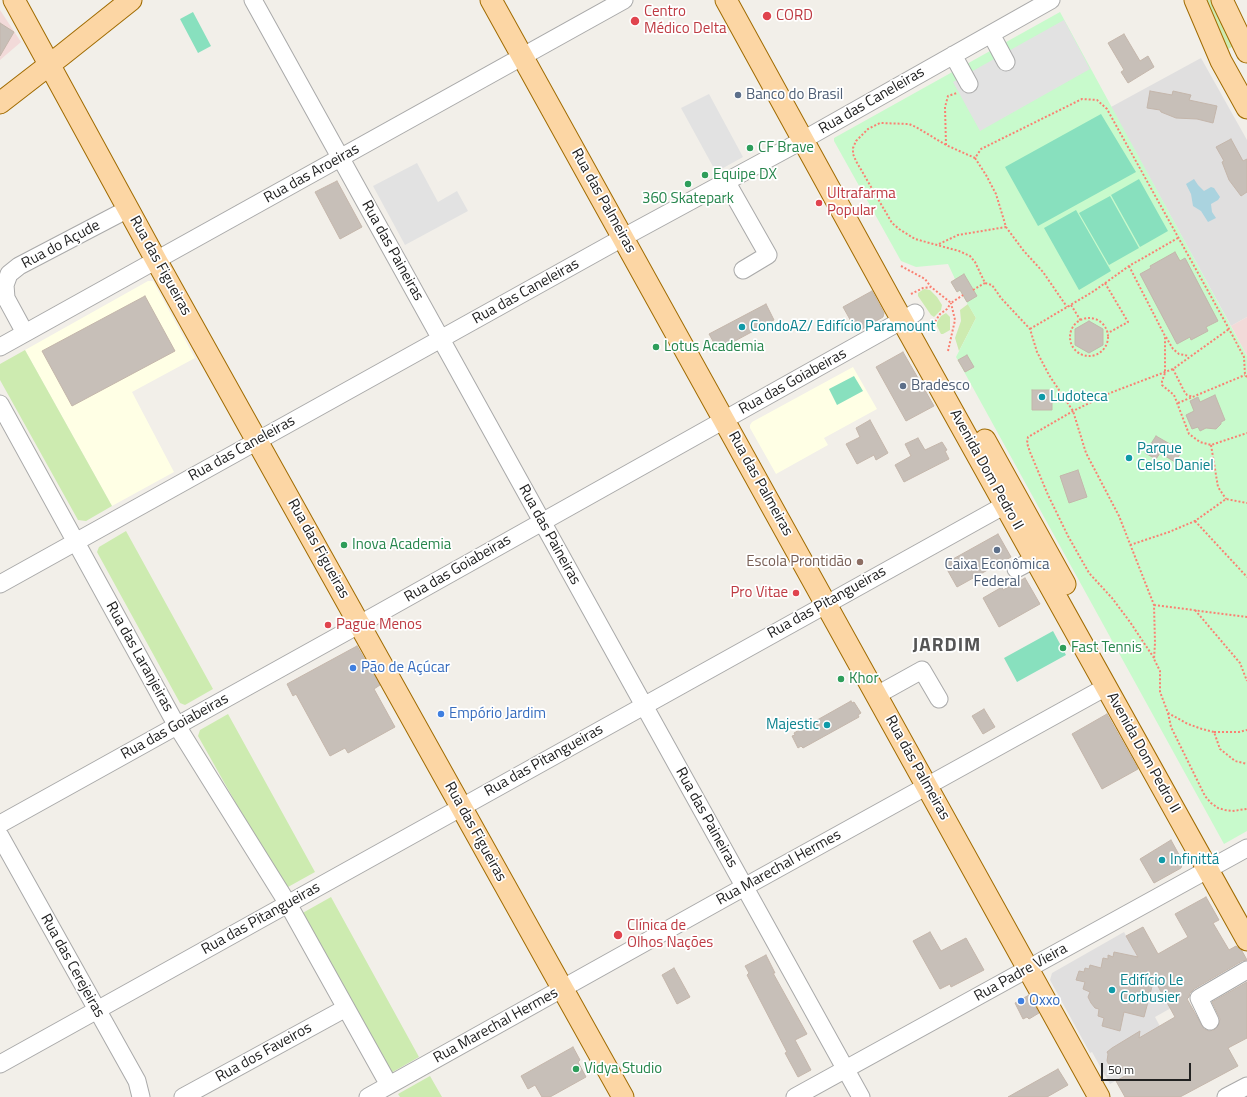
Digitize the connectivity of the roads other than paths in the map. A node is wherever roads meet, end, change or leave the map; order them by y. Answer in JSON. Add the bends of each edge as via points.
{"nodes":[{"id":1,"x":14,"y":0,"type":"edge"},
{"id":2,"x":131,"y":0,"type":"edge"},
{"id":3,"x":253,"y":0,"type":"edge"},
{"id":4,"x":491,"y":0,"type":"edge"},
{"id":5,"x":624,"y":0,"type":"edge"},
{"id":6,"x":726,"y":0,"type":"edge"},
{"id":7,"x":742,"y":0,"type":"edge"},
{"id":8,"x":1051,"y":0,"type":"edge"},
{"id":9,"x":1195,"y":0,"type":"edge"},
{"id":10,"x":1034,"y":4,"type":"edge"},
{"id":11,"x":602,"y":5,"type":"edge"},
{"id":12,"x":1226,"y":6,"type":"edge"},
{"id":13,"x":991,"y":34,"type":"junction"},
{"id":14,"x":1247,"y":52,"type":"edge"},
{"id":15,"x":953,"y":55,"type":"junction"},
{"id":16,"x":522,"y":57,"type":"junction"},
{"id":17,"x":1247,"y":59,"type":"edge"},
{"id":18,"x":1221,"y":61,"type":"junction"},
{"id":19,"x":1006,"y":62,"type":"dead end"},
{"id":20,"x":50,"y":65,"type":"junction"},
{"id":21,"x":965,"y":88,"type":"road end"},
{"id":22,"x":0,"y":103,"type":"edge"},
{"id":23,"x":1247,"y":108,"type":"edge"},
{"id":24,"x":809,"y":137,"type":"junction"},
{"id":25,"x":340,"y":158,"type":"junction"},
{"id":26,"x":726,"y":182,"type":"junction"},
{"id":27,"x":128,"y":209,"type":"junction"},
{"id":28,"x":624,"y":237,"type":"junction"},
{"id":29,"x":156,"y":260,"type":"junction"},
{"id":30,"x":743,"y":270,"type":"dead end"},
{"id":31,"x":909,"y":309,"type":"junction"},
{"id":32,"x":25,"y":333,"type":"junction"},
{"id":33,"x":441,"y":339,"type":"junction"},
{"id":34,"x":0,"y":347,"type":"edge"},
{"id":35,"x":0,"y":404,"type":"edge"},
{"id":36,"x":725,"y":420,"type":"junction"},
{"id":37,"x":257,"y":441,"type":"junction"},
{"id":38,"x":1005,"y":504,"type":"junction"},
{"id":39,"x":542,"y":521,"type":"junction"},
{"id":40,"x":76,"y":542,"type":"junction"},
{"id":41,"x":1035,"y":559,"type":"junction"},
{"id":42,"x":1016,"y":569,"type":"dead end"},
{"id":43,"x":0,"y":584,"type":"edge"},
{"id":44,"x":826,"y":604,"type":"junction"},
{"id":45,"x":360,"y":624,"type":"junction"},
{"id":46,"x":1106,"y":687,"type":"junction"},
{"id":47,"x":877,"y":695,"type":"junction"},
{"id":48,"x":939,"y":699,"type":"dead end"},
{"id":49,"x":644,"y":706,"type":"junction"},
{"id":50,"x":177,"y":726,"type":"junction"},
{"id":51,"x":927,"y":786,"type":"junction"},
{"id":52,"x":462,"y":807,"type":"junction"},
{"id":53,"x":0,"y":824,"type":"edge"},
{"id":54,"x":0,"y":836,"type":"edge"},
{"id":55,"x":1247,"y":848,"type":"edge"},
{"id":56,"x":1214,"y":866,"type":"junction"},
{"id":57,"x":745,"y":887,"type":"junction"},
{"id":58,"x":288,"y":904,"type":"junction"},
{"id":59,"x":1247,"y":910,"type":"edge"},
{"id":60,"x":1247,"y":940,"type":"edge"},
{"id":61,"x":1028,"y":969,"type":"junction"},
{"id":62,"x":1247,"y":970,"type":"edge"},
{"id":63,"x":563,"y":989,"type":"junction"},
{"id":64,"x":346,"y":1008,"type":"junction"},
{"id":65,"x":98,"y":1010,"type":"junction"},
{"id":66,"x":1210,"y":1021,"type":"dead end"},
{"id":67,"x":0,"y":1064,"type":"edge"},
{"id":68,"x":846,"y":1069,"type":"junction"},
{"id":69,"x":389,"y":1086,"type":"junction"},
{"id":70,"x":1247,"y":1086,"type":"edge"},
{"id":71,"x":141,"y":1097,"type":"edge"},
{"id":72,"x":183,"y":1097,"type":"edge"},
{"id":73,"x":368,"y":1097,"type":"edge"},
{"id":74,"x":623,"y":1097,"type":"edge"},
{"id":75,"x":795,"y":1097,"type":"edge"},
{"id":76,"x":861,"y":1097,"type":"edge"},
{"id":77,"x":1099,"y":1097,"type":"edge"},
{"id":78,"x":1226,"y":1097,"type":"edge"}],
"edges":[{"from":1,"to":20,"type":"main road","name":"Rua das Figueiras"},
{"from":2,"to":20,"type":"main road"},
{"from":3,"to":25,"type":"street","name":"Rua das Paineiras"},
{"from":4,"to":16,"type":"main road","name":"Rua das Palmeiras"},
{"from":5,"to":11,"type":"street","name":"Rua das Aroeiras"},
{"from":6,"to":24,"type":"main road","name":"Avenida Dom Pedro II"},
{"from":7,"to":24,"type":"main road","name":"Avenida Dom Pedro II"},
{"from":8,"to":10,"type":"street","name":"Rua das Caneleiras"},
{"from":9,"to":18,"type":"main road"},
{"from":10,"to":13,"type":"street","name":"Rua das Caneleiras"},
{"from":11,"to":16,"type":"street","name":"Rua das Aroeiras"},
{"from":12,"to":14,"type":"main road"},
{"from":13,"to":15,"type":"street","name":"Rua das Caneleiras"},
{"from":13,"to":19,"type":"street"},
{"from":15,"to":21,"type":"street"},
{"from":15,"to":24,"type":"street","name":"Rua das Caneleiras"},
{"from":16,"to":25,"type":"street","name":"Rua das Aroeiras"},
{"from":16,"to":28,"type":"main road","name":"Rua das Palmeiras"},
{"from":17,"to":18,"type":"main road","via":[[1233,53],[1226,55]]},
{"from":18,"to":23,"type":"main road"},
{"from":20,"to":22,"type":"main road"},
{"from":20,"to":27,"type":"main road","name":"Rua das Figueiras"},
{"from":24,"to":26,"type":"street","name":"Rua das Caneleiras"},
{"from":24,"to":31,"type":"main road","name":"Avenida Dom Pedro II"},
{"from":25,"to":29,"type":"street","name":"Rua das Aroeiras"},
{"from":25,"to":33,"type":"street","name":"Rua das Paineiras"},
{"from":26,"to":28,"type":"street","name":"Rua das Caneleiras"},
{"from":26,"to":30,"type":"street","via":[[768,255]]},
{"from":27,"to":29,"type":"main road","name":"Rua das Figueiras"},
{"from":27,"to":32,"type":"street","name":"Rua do Açude","via":[[19,266],[9,274],[4,285],[6,298]]},
{"from":28,"to":33,"type":"street","name":"Rua das Caneleiras"},
{"from":28,"to":36,"type":"main road","name":"Rua das Palmeiras"},
{"from":29,"to":32,"type":"street","name":"Rua das Aroeiras"},
{"from":29,"to":37,"type":"main road","name":"Rua das Figueiras"},
{"from":31,"to":36,"type":"street","name":"Rua das Goiabeiras"},
{"from":31,"to":38,"type":"main road","name":"Avenida Dom Pedro II"},
{"from":31,"to":56,"type":"main road","name":"Avenida Dom Pedro II"},
{"from":32,"to":34,"type":"street","name":"Rua das Aroeiras"},
{"from":33,"to":37,"type":"street","name":"Rua das Caneleiras"},
{"from":33,"to":39,"type":"street","name":"Rua das Paineiras"},
{"from":35,"to":40,"type":"street","name":"Rua das Laranjeiras"},
{"from":36,"to":39,"type":"street","name":"Rua das Goiabeiras"},
{"from":36,"to":44,"type":"main road","name":"Rua das Palmeiras"},
{"from":37,"to":40,"type":"street","name":"Rua das Caneleiras"},
{"from":37,"to":45,"type":"main road","name":"Rua das Figueiras"},
{"from":38,"to":41,"type":"main road","name":"Avenida Dom Pedro II"},
{"from":38,"to":44,"type":"street","name":"Rua das Pitangueiras"},
{"from":39,"to":45,"type":"street","name":"Rua das Goiabeiras"},
{"from":39,"to":49,"type":"street","name":"Rua das Paineiras"},
{"from":40,"to":43,"type":"street","name":"Rua das Caneleiras"},
{"from":40,"to":50,"type":"street","name":"Rua das Laranjeiras"},
{"from":41,"to":42,"type":"street"},
{"from":41,"to":46,"type":"main road","name":"Avenida Dom Pedro II"},
{"from":44,"to":47,"type":"main road","name":"Rua das Palmeiras"},
{"from":44,"to":49,"type":"street","name":"Rua das Pitangueiras"},
{"from":45,"to":50,"type":"street","name":"Rua das Goiabeiras"},
{"from":45,"to":52,"type":"main road","name":"Rua das Figueiras"},
{"from":46,"to":51,"type":"street","name":"Rua Marechal Hermes"},
{"from":46,"to":56,"type":"main road","name":"Avenida Dom Pedro II"},
{"from":47,"to":48,"type":"street","via":[[922,670]]},
{"from":47,"to":51,"type":"main road","name":"Rua das Palmeiras"},
{"from":49,"to":52,"type":"street","name":"Rua das Pitangueiras"},
{"from":49,"to":57,"type":"street","name":"Rua das Paineiras"},
{"from":50,"to":53,"type":"street","name":"Rua das Goiabeiras"},
{"from":50,"to":58,"type":"street","name":"Rua das Laranjeiras"},
{"from":51,"to":57,"type":"street","name":"Rua Marechal Hermes"},
{"from":51,"to":61,"type":"main road","name":"Rua das Palmeiras"},
{"from":52,"to":58,"type":"street","name":"Rua das Pitangueiras"},
{"from":52,"to":63,"type":"main road","name":"Rua das Figueiras"},
{"from":54,"to":65,"type":"street","name":"Rua das Cerejeiras"},
{"from":55,"to":56,"type":"street","name":"Rua Padre Vieira"},
{"from":56,"to":59,"type":"main road","name":"Avenida Dom Pedro II"},
{"from":56,"to":60,"type":"main road","name":"Avenida Dom Pedro II"},
{"from":56,"to":61,"type":"street","name":"Rua Padre Vieira"},
{"from":57,"to":63,"type":"street","name":"Rua Marechal Hermes"},
{"from":57,"to":68,"type":"street","name":"Rua das Paineiras"},
{"from":58,"to":64,"type":"street","name":"Rua das Laranjeiras"},
{"from":58,"to":65,"type":"street","name":"Rua das Pitangueiras"},
{"from":61,"to":68,"type":"street","name":"Rua Padre Vieira"},
{"from":61,"to":77,"type":"main road","name":"Rua das Palmeiras"},
{"from":62,"to":66,"type":"street","via":[[1199,998]]},
{"from":63,"to":69,"type":"street","name":"Rua Marechal Hermes"},
{"from":63,"to":74,"type":"main road","name":"Rua das Figueiras"},
{"from":64,"to":69,"type":"street","name":"Rua das Laranjeiras"},
{"from":64,"to":72,"type":"street","name":"Rua dos Faveiros"},
{"from":65,"to":67,"type":"street","name":"Rua das Pitangueiras"},
{"from":65,"to":71,"type":"street","name":"Rua das Cerejeiras","via":[[137,1081]]},
{"from":68,"to":75,"type":"street","name":"Rua Padre Vieira"},
{"from":68,"to":76,"type":"street","name":"Rua das Paineiras"},
{"from":69,"to":73,"type":"street","name":"Rua Marechal Hermes"},
{"from":70,"to":78,"type":"street"}]}
